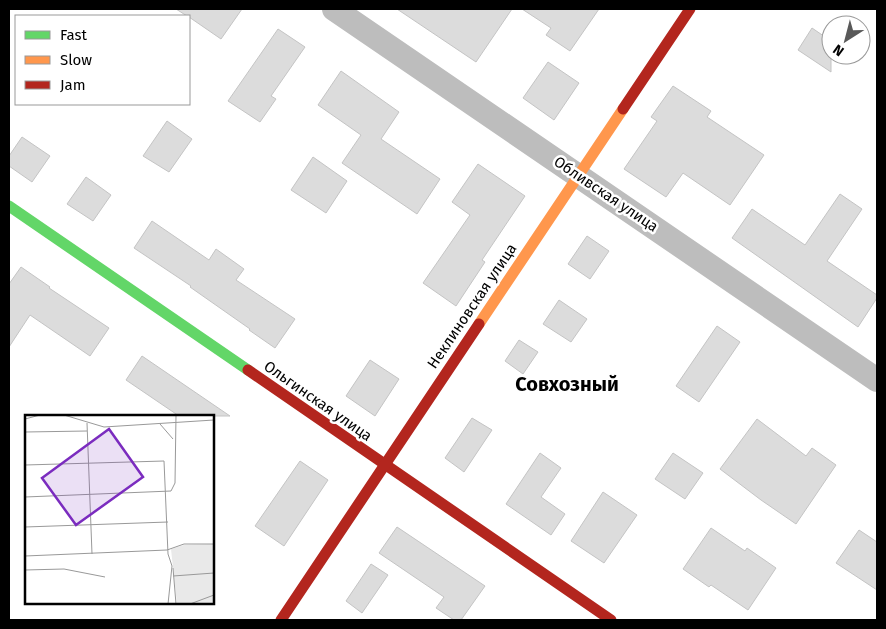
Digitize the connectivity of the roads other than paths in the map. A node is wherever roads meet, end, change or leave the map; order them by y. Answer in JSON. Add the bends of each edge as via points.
{"nodes":[{"id":1,"x":334,"y":9,"type":"edge"},
{"id":2,"x":690,"y":9,"type":"edge"},
{"id":3,"x":578,"y":175,"type":"junction"},
{"id":4,"x":9,"y":206,"type":"edge"},
{"id":5,"x":877,"y":380,"type":"edge"},
{"id":6,"x":384,"y":464,"type":"junction"},
{"id":7,"x":281,"y":620,"type":"edge"},
{"id":8,"x":611,"y":620,"type":"edge"}],
"edges":[{"from":1,"to":3,"type":"street","name":"Обливская улица"},
{"from":2,"to":3,"type":"street","name":"Неклиновская улица"},
{"from":3,"to":5,"type":"street","name":"Обливская улица"},
{"from":3,"to":6,"type":"street","name":"Неклиновская улица"},
{"from":4,"to":6,"type":"street","name":"Ольгинская улица"},
{"from":6,"to":7,"type":"street","name":"Неклиновская улица"},
{"from":6,"to":8,"type":"street","name":"Ольгинская улица"}]}
